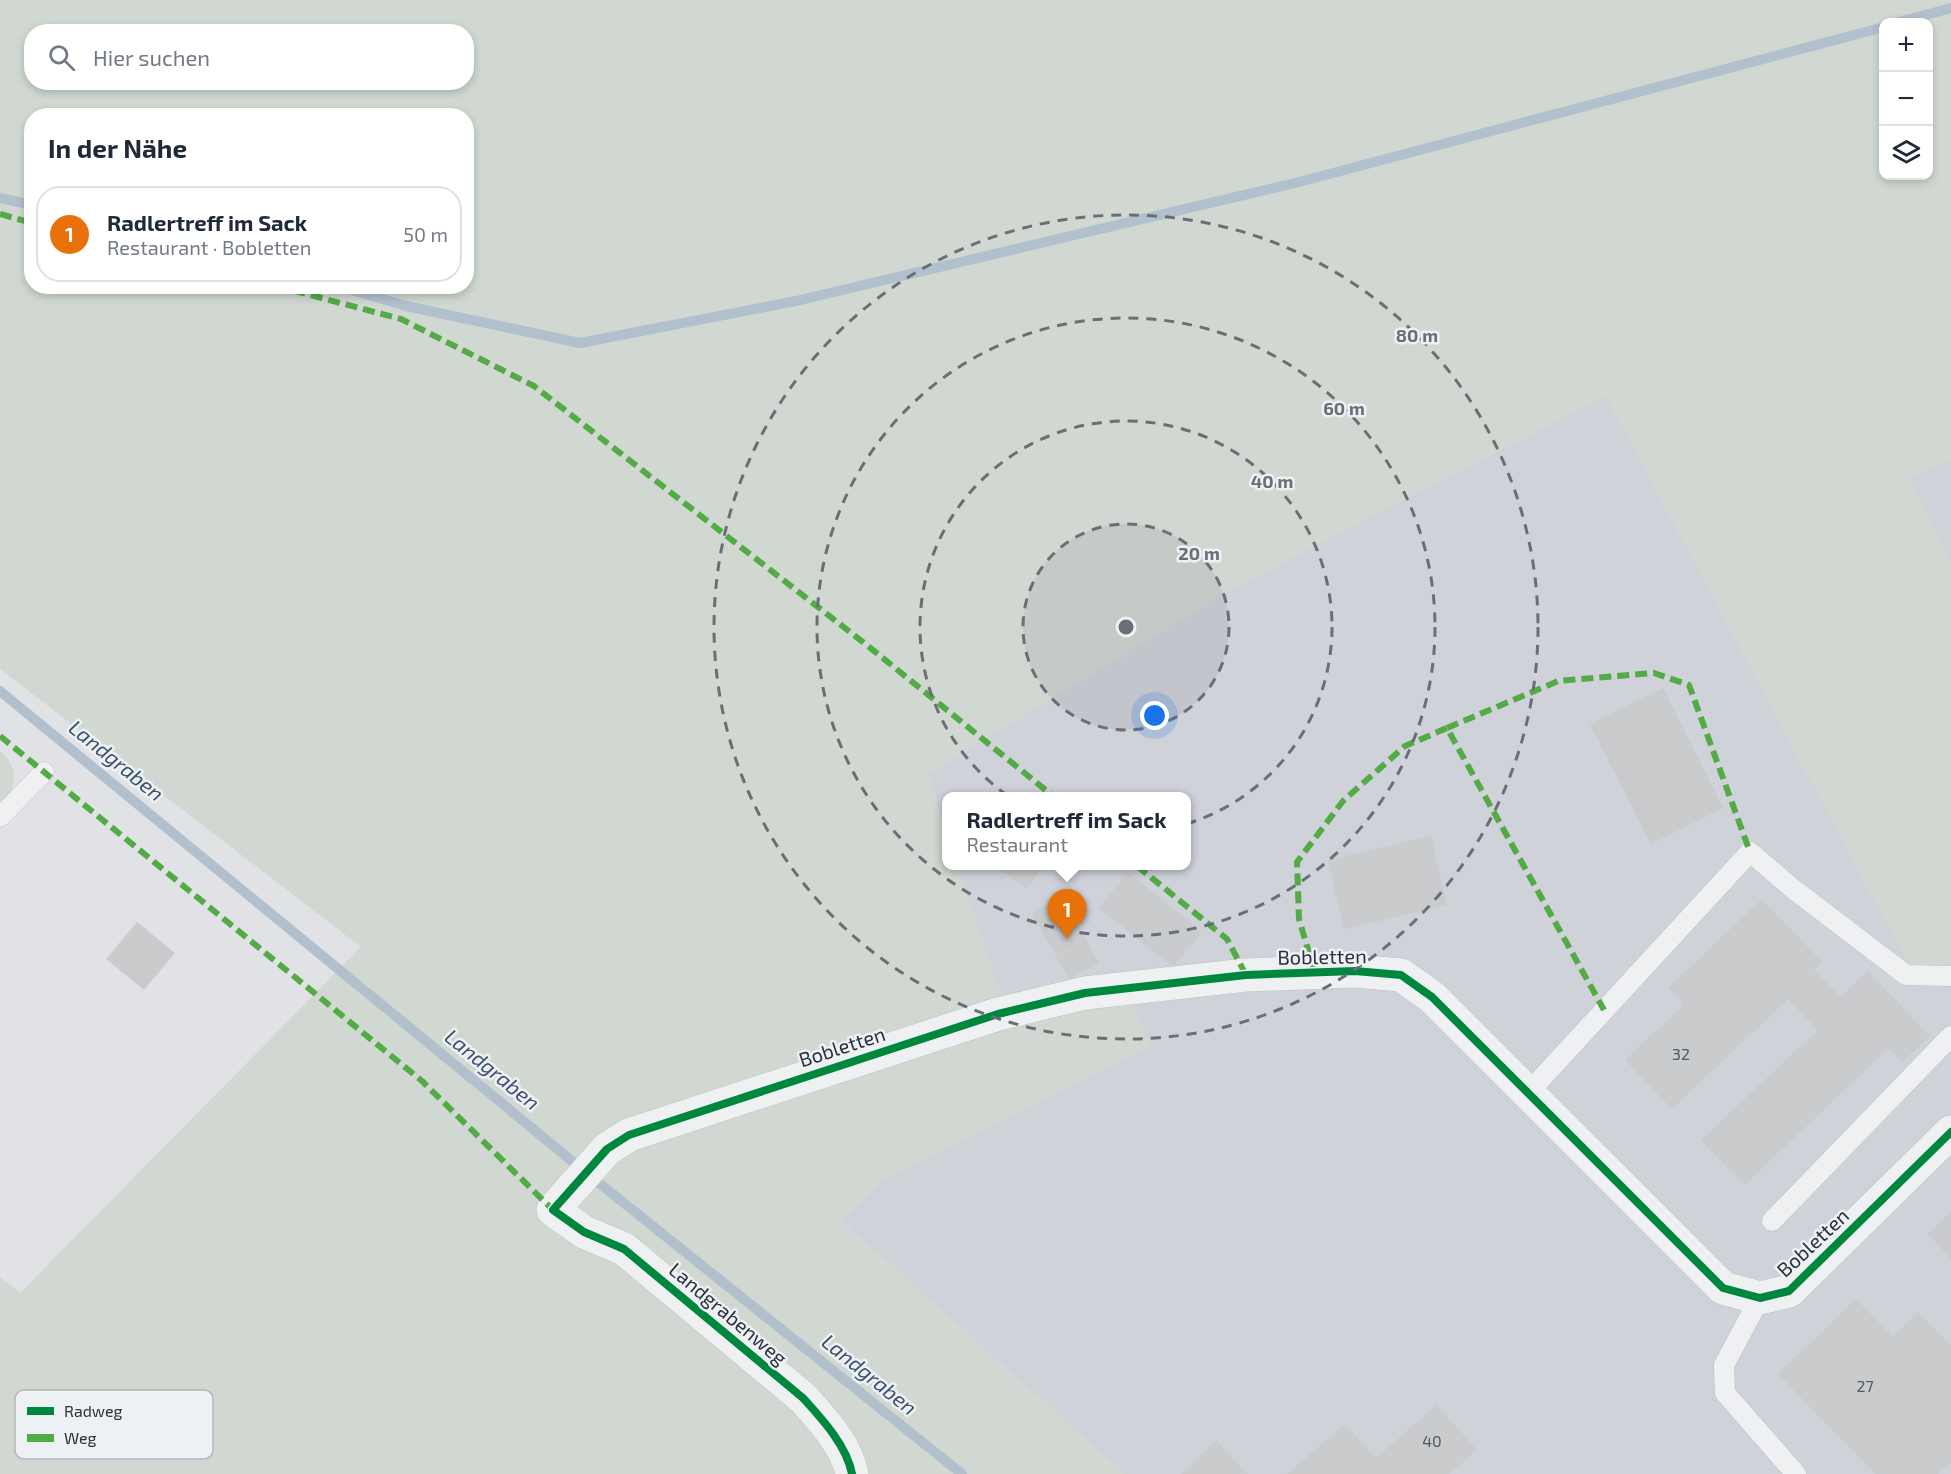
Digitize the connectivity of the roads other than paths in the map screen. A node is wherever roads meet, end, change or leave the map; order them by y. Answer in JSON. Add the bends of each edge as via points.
{"nodes":[{"id":1,"x":44,"y":772,"type":"dead end"},
{"id":2,"x":0,"y":818,"type":"edge"},
{"id":3,"x":1951,"y":976,"type":"edge"},
{"id":4,"x":1951,"y":1036,"type":"edge"},
{"id":5,"x":1528,"y":1093,"type":"junction"},
{"id":6,"x":1951,"y":1132,"type":"edge"},
{"id":7,"x":563,"y":1200,"type":"joint"},
{"id":8,"x":1772,"y":1221,"type":"dead end"},
{"id":9,"x":1760,"y":1298,"type":"junction"},
{"id":10,"x":852,"y":1474,"type":"edge"},
{"id":11,"x":1796,"y":1474,"type":"edge"}],
"edges":[{"from":1,"to":2,"type":"lane"},
{"from":3,"to":5,"type":"lane","via":[[1906,975],[1750,852]]},
{"from":4,"to":8,"type":"lane"},
{"from":5,"to":7,"type":"street","name":"Bobletten","via":[[1432,997],[1401,975],[1355,971],[1246,975],[1085,993],[998,1014],[629,1135],[607,1149]]},
{"from":5,"to":9,"type":"street","name":"Bobletten","via":[[1723,1288]]},
{"from":6,"to":9,"type":"street","name":"Bobletten","via":[[1789,1291]]},
{"from":7,"to":10,"type":"street","name":"Landgrabenweg","via":[[584,1232],[624,1249],[803,1398],[826,1424]]},
{"from":9,"to":11,"type":"lane","via":[[1724,1365],[1725,1393]]}]}
